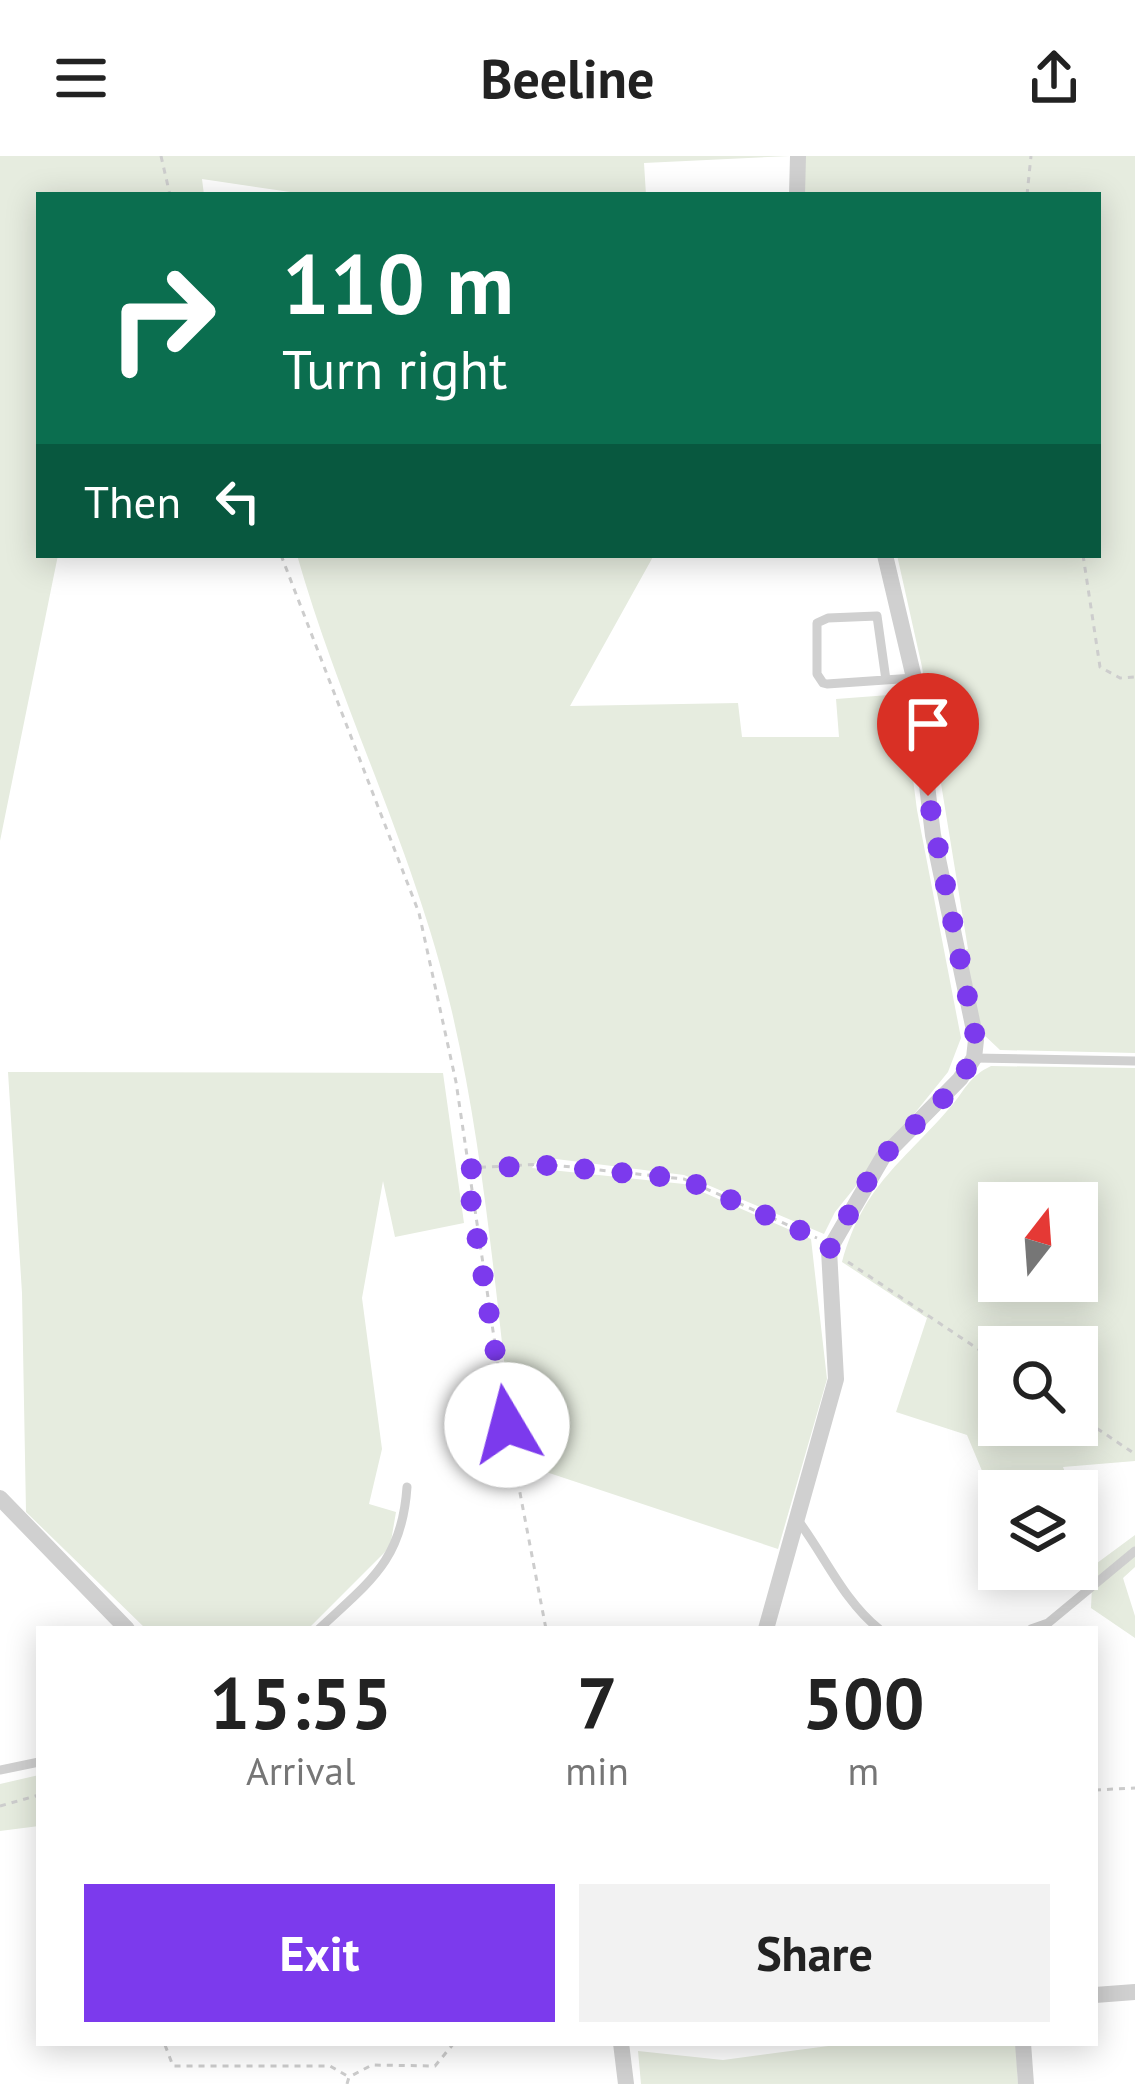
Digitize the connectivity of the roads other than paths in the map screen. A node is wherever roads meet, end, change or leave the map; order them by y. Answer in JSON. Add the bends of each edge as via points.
{"nodes":[{"id":1,"x":798,"y":156,"type":"edge"},
{"id":2,"x":797,"y":192,"type":"edge"},
{"id":3,"x":886,"y":558,"type":"edge"},
{"id":4,"x":914,"y":678,"type":"junction"},
{"id":5,"x":886,"y":680,"type":"junction"},
{"id":6,"x":974,"y":1058,"type":"junction"},
{"id":7,"x":1135,"y":1061,"type":"edge"},
{"id":8,"x":406,"y":1487,"type":"dead end"},
{"id":9,"x":0,"y":1498,"type":"edge"},
{"id":10,"x":797,"y":1519,"type":"junction"},
{"id":11,"x":1135,"y":1551,"type":"edge"},
{"id":12,"x":124,"y":1626,"type":"edge"},
{"id":13,"x":322,"y":1626,"type":"edge"},
{"id":14,"x":767,"y":1626,"type":"edge"},
{"id":15,"x":875,"y":1626,"type":"edge"},
{"id":16,"x":1040,"y":1626,"type":"edge"},
{"id":17,"x":36,"y":1763,"type":"edge"},
{"id":18,"x":0,"y":1770,"type":"edge"},
{"id":19,"x":1135,"y":1992,"type":"edge"},
{"id":20,"x":1098,"y":1996,"type":"edge"},
{"id":21,"x":621,"y":2046,"type":"edge"},
{"id":22,"x":1023,"y":2046,"type":"edge"},
{"id":23,"x":626,"y":2084,"type":"edge"},
{"id":24,"x":1026,"y":2084,"type":"edge"}],
"edges":[{"from":1,"to":2,"type":"street"},
{"from":3,"to":4,"type":"street"},
{"from":4,"to":5,"type":"lane"},
{"from":4,"to":6,"type":"street","via":[[932,835]]},
{"from":5,"to":5,"type":"lane","via":[[823,682],[819,621],[877,616]]},
{"from":6,"to":7,"type":"lane"},
{"from":6,"to":10,"type":"street","via":[[883,1157],[829,1250],[836,1379]]},
{"from":8,"to":13,"type":"lane","via":[[400,1539],[388,1562]]},
{"from":9,"to":12,"type":"street"},
{"from":10,"to":14,"type":"street"},
{"from":10,"to":15,"type":"lane","via":[[853,1608]]},
{"from":11,"to":16,"type":"lane"},
{"from":17,"to":18,"type":"lane"},
{"from":19,"to":20,"type":"street"},
{"from":21,"to":23,"type":"street"},
{"from":22,"to":24,"type":"street"}]}
